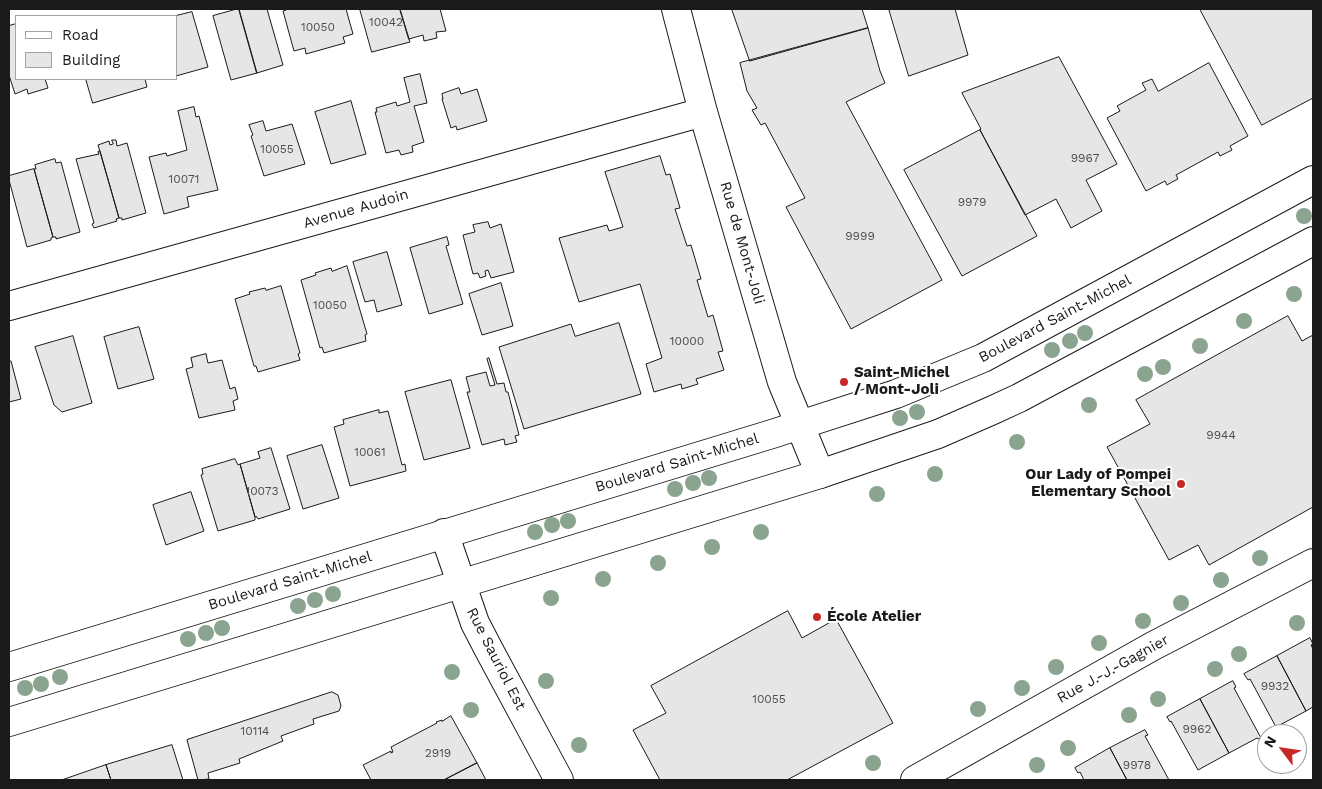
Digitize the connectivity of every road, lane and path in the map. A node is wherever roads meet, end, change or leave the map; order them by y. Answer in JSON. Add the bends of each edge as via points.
{"nodes":[{"id":1,"x":676,"y":9,"type":"edge"},
{"id":2,"x":703,"y":112,"type":"junction"},
{"id":3,"x":1313,"y":180,"type":"edge"},
{"id":4,"x":1313,"y":241,"type":"edge"},
{"id":5,"x":9,"y":306,"type":"edge"},
{"id":6,"x":800,"y":425,"type":"junction"},
{"id":7,"x":820,"y":474,"type":"junction"},
{"id":8,"x":444,"y":533,"type":"junction"},
{"id":9,"x":1313,"y":563,"type":"edge"},
{"id":10,"x":461,"y":583,"type":"junction"},
{"id":11,"x":9,"y":667,"type":"edge"},
{"id":12,"x":9,"y":722,"type":"edge"},
{"id":13,"x":559,"y":780,"type":"edge"},
{"id":14,"x":916,"y":780,"type":"edge"}],
"edges":[{"from":1,"to":2,"type":"main road","name":"Rue de Mont-Joli"},
{"from":2,"to":5,"type":"main road","name":"Avenue Audoin"},
{"from":2,"to":6,"type":"main road","name":"Rue de Mont-Joli","via":[[782,382]]},
{"from":3,"to":6,"type":"main road","name":"Boulevard Saint-Michel","via":[[983,358],[896,394]]},
{"from":4,"to":7,"type":"main road","via":[[1027,394],[938,434]]},
{"from":6,"to":7,"type":"main road","name":"Rue de Mont-Joli"},
{"from":6,"to":8,"type":"main road","name":"Boulevard Saint-Michel"},
{"from":7,"to":10,"type":"main road"},
{"from":8,"to":10,"type":"main road","name":"Rue Sauriol Est"},
{"from":8,"to":11,"type":"main road","name":"Boulevard Saint-Michel"},
{"from":9,"to":14,"type":"main road","name":"Rue J.-J.-Gagnier","via":[[1153,646]]},
{"from":10,"to":12,"type":"main road"},
{"from":10,"to":13,"type":"main road","name":"Rue Sauriol Est","via":[[481,636]]}]}
